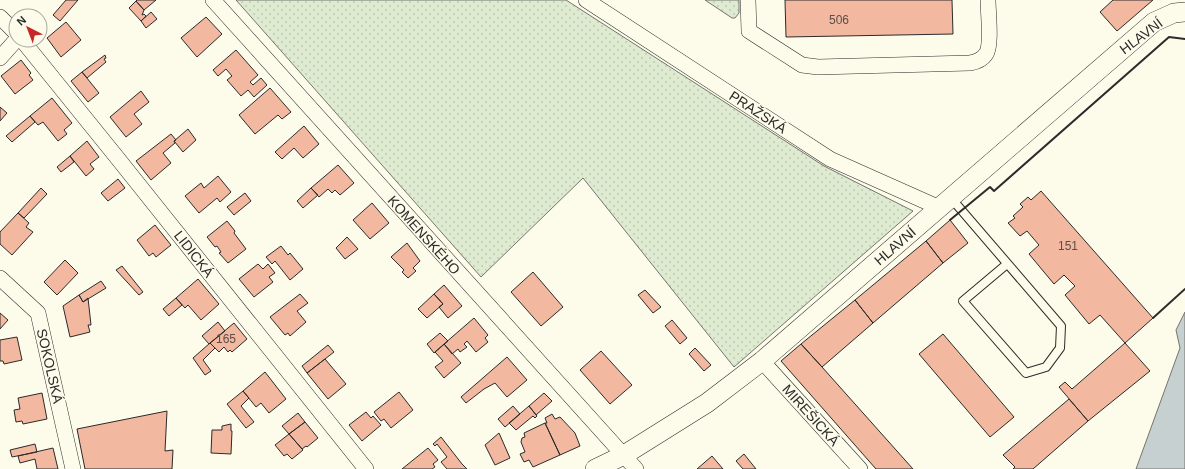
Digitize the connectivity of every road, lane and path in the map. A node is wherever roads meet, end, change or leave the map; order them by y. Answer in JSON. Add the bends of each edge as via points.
{"nodes":[{"id":1,"x":212,"y":0,"type":"edge"},
{"id":2,"x":586,"y":0,"type":"edge"},
{"id":3,"x":748,"y":0,"type":"edge"},
{"id":4,"x":988,"y":0,"type":"edge"},
{"id":5,"x":1185,"y":12,"type":"edge"},
{"id":6,"x":0,"y":18,"type":"edge"},
{"id":7,"x":8,"y":26,"type":"edge"},
{"id":8,"x":9,"y":48,"type":"edge"},
{"id":9,"x":28,"y":48,"type":"edge"},
{"id":10,"x":0,"y":58,"type":"edge"},
{"id":11,"x":945,"y":203,"type":"junction"},
{"id":12,"x":1008,"y":264,"type":"junction"},
{"id":13,"x":0,"y":278,"type":"edge"},
{"id":14,"x":762,"y":361,"type":"junction"},
{"id":15,"x":624,"y":455,"type":"junction"},
{"id":16,"x":73,"y":469,"type":"edge"},
{"id":17,"x":366,"y":469,"type":"edge"},
{"id":18,"x":595,"y":469,"type":"edge"},
{"id":19,"x":636,"y":469,"type":"edge"},
{"id":20,"x":860,"y":469,"type":"edge"}],
"edges":[{"from":1,"to":15,"type":"street","name":"KOMENSKÉHO"},
{"from":2,"to":11,"type":"street","name":"PRAŽSKÁ","via":[[830,159]]},
{"from":3,"to":4,"type":"street","via":[[749,31],[802,65],[818,67],[978,61],[986,55],[989,45]]},
{"from":5,"to":11,"type":"street","name":"HLAVNÍ","via":[[1174,13],[1154,22]]},
{"from":6,"to":7,"type":"street"},
{"from":8,"to":10,"type":"street"},
{"from":9,"to":17,"type":"street","name":"LIDICKÁ"},
{"from":11,"to":12,"type":"lane"},
{"from":11,"to":14,"type":"street","name":"HLAVNÍ"},
{"from":12,"to":12,"type":"lane","via":[[963,301],[1026,373],[1046,368],[1060,348],[1061,326]]},
{"from":13,"to":16,"type":"street","name":"SOKOLSKÁ","via":[[38,313]]},
{"from":14,"to":15,"type":"street","name":"HLAVNÍ","via":[[707,403]]},
{"from":14,"to":20,"type":"street","name":"MIREŠICKÁ"},
{"from":15,"to":18,"type":"street","name":"HLAVNÍ"},
{"from":15,"to":19,"type":"street","name":"KOMENSKÉHO"}]}
